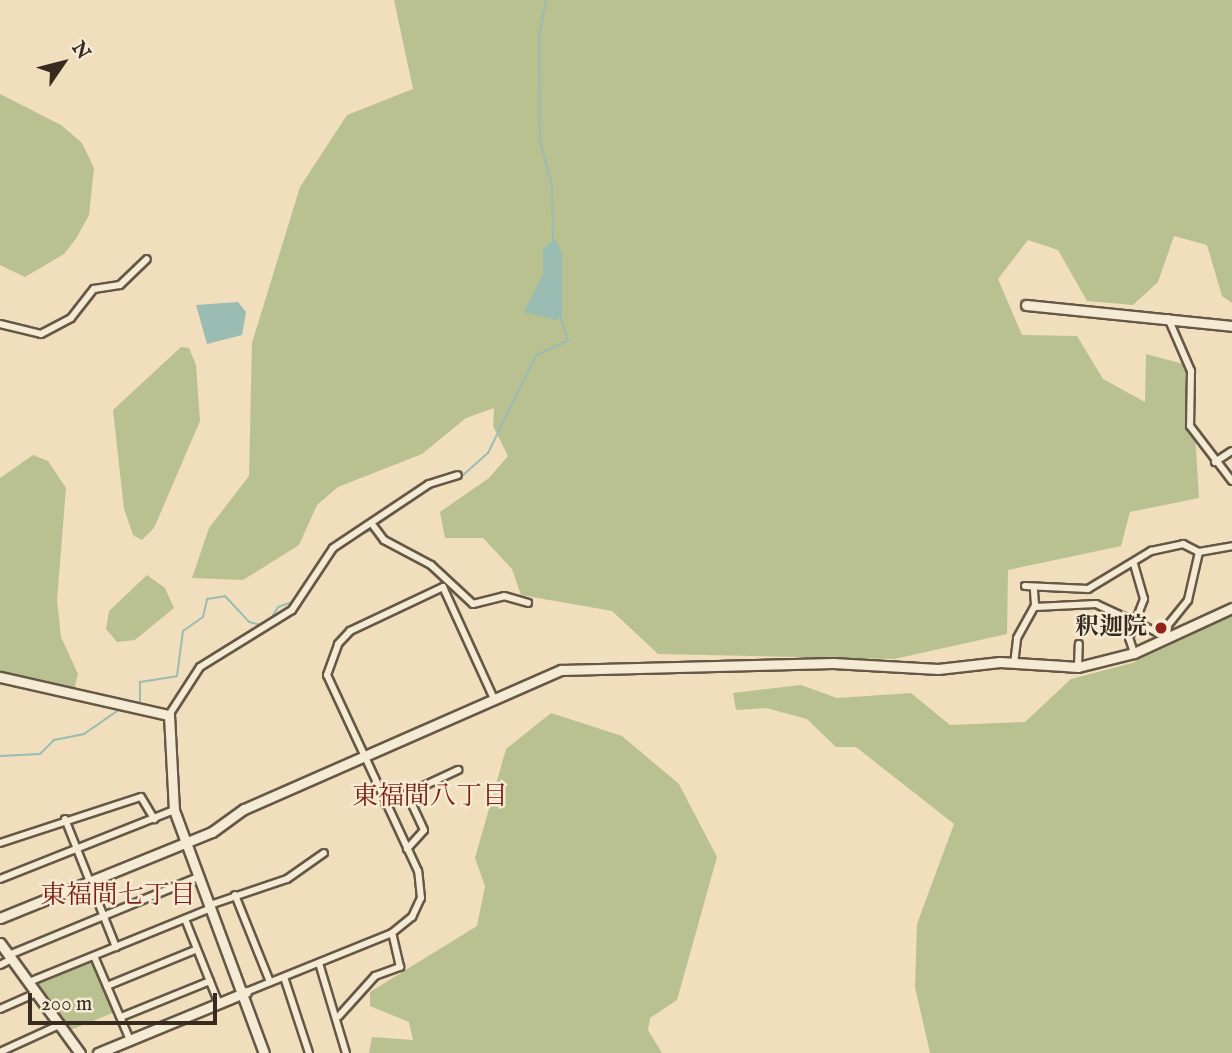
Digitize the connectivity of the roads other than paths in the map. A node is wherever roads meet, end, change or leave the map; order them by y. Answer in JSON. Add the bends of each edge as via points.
{"nodes":[{"id":1,"x":147,"y":259,"type":"dead end"},
{"id":2,"x":1026,"y":306,"type":"dead end"},
{"id":3,"x":1168,"y":318,"type":"junction"},
{"id":4,"x":0,"y":324,"type":"edge"},
{"id":5,"x":1232,"y":326,"type":"edge"},
{"id":6,"x":1232,"y":451,"type":"edge"},
{"id":7,"x":1215,"y":462,"type":"junction"},
{"id":8,"x":458,"y":475,"type":"dead end"},
{"id":9,"x":1232,"y":481,"type":"edge"},
{"id":10,"x":372,"y":524,"type":"junction"},
{"id":11,"x":1232,"y":546,"type":"edge"},
{"id":12,"x":1199,"y":552,"type":"junction"},
{"id":13,"x":1134,"y":564,"type":"junction"},
{"id":14,"x":443,"y":584,"type":"junction"},
{"id":15,"x":1025,"y":586,"type":"dead end"},
{"id":16,"x":1034,"y":589,"type":"junction"},
{"id":17,"x":1087,"y":589,"type":"junction"},
{"id":18,"x":528,"y":603,"type":"dead end"},
{"id":19,"x":1092,"y":605,"type":"junction"},
{"id":20,"x":1035,"y":607,"type":"junction"},
{"id":21,"x":1232,"y":608,"type":"edge"},
{"id":22,"x":1135,"y":622,"type":"junction"},
{"id":23,"x":1167,"y":637,"type":"junction"},
{"id":24,"x":1079,"y":645,"type":"dead end"},
{"id":25,"x":1134,"y":653,"type":"junction"},
{"id":26,"x":1014,"y":664,"type":"junction"},
{"id":27,"x":1078,"y":667,"type":"junction"},
{"id":28,"x":0,"y":677,"type":"edge"},
{"id":29,"x":495,"y":701,"type":"junction"},
{"id":30,"x":169,"y":716,"type":"junction"},
{"id":31,"x":365,"y":761,"type":"junction"},
{"id":32,"x":458,"y":770,"type":"dead end"},
{"id":33,"x":407,"y":794,"type":"junction"},
{"id":34,"x":385,"y":804,"type":"junction"},
{"id":35,"x":174,"y":810,"type":"junction"},
{"id":36,"x":65,"y":819,"type":"junction"},
{"id":37,"x":154,"y":819,"type":"junction"},
{"id":38,"x":0,"y":843,"type":"edge"},
{"id":39,"x":185,"y":843,"type":"junction"},
{"id":40,"x":77,"y":849,"type":"junction"},
{"id":41,"x":407,"y":849,"type":"junction"},
{"id":42,"x":324,"y":853,"type":"dead end"},
{"id":43,"x":198,"y":877,"type":"junction"},
{"id":44,"x":0,"y":879,"type":"edge"},
{"id":45,"x":90,"y":882,"type":"junction"},
{"id":46,"x":234,"y":895,"type":"junction"},
{"id":47,"x":210,"y":907,"type":"junction"},
{"id":48,"x":103,"y":915,"type":"junction"},
{"id":49,"x":0,"y":918,"type":"edge"},
{"id":50,"x":185,"y":919,"type":"junction"},
{"id":51,"x":392,"y":933,"type":"junction"},
{"id":52,"x":0,"y":943,"type":"edge"},
{"id":53,"x":116,"y":947,"type":"junction"},
{"id":54,"x":197,"y":949,"type":"junction"},
{"id":55,"x":94,"y":956,"type":"junction"},
{"id":56,"x":10,"y":957,"type":"junction"},
{"id":57,"x":319,"y":963,"type":"junction"},
{"id":58,"x":0,"y":965,"type":"edge"},
{"id":59,"x":284,"y":977,"type":"junction"},
{"id":60,"x":210,"y":981,"type":"junction"},
{"id":61,"x":29,"y":982,"type":"junction"},
{"id":62,"x":270,"y":982,"type":"junction"},
{"id":63,"x":107,"y":986,"type":"junction"},
{"id":64,"x":246,"y":992,"type":"junction"},
{"id":65,"x":36,"y":993,"type":"junction"},
{"id":66,"x":219,"y":1004,"type":"junction"},
{"id":67,"x":0,"y":1009,"type":"edge"},
{"id":68,"x":339,"y":1016,"type":"junction"},
{"id":69,"x":121,"y":1017,"type":"junction"},
{"id":70,"x":59,"y":1025,"type":"junction"},
{"id":71,"x":130,"y":1040,"type":"junction"},
{"id":72,"x":0,"y":1052,"type":"edge"},
{"id":73,"x":80,"y":1053,"type":"edge"},
{"id":74,"x":99,"y":1053,"type":"edge"},
{"id":75,"x":264,"y":1053,"type":"edge"},
{"id":76,"x":309,"y":1053,"type":"edge"},
{"id":77,"x":346,"y":1053,"type":"edge"}],
"edges":[{"from":1,"to":4,"type":"street","via":[[120,285],[94,289],[71,318],[41,334]]},
{"from":2,"to":3,"type":"street"},
{"from":3,"to":5,"type":"street"},
{"from":3,"to":7,"type":"street","via":[[1191,371],[1189,426]]},
{"from":6,"to":7,"type":"street"},
{"from":7,"to":9,"type":"street"},
{"from":8,"to":10,"type":"street","via":[[429,484]]},
{"from":10,"to":14,"type":"street","via":[[384,540],[431,565]]},
{"from":10,"to":30,"type":"street","via":[[325,556],[301,600],[277,623],[200,667]]},
{"from":11,"to":12,"type":"street"},
{"from":12,"to":13,"type":"street","via":[[1174,546]]},
{"from":12,"to":23,"type":"street","via":[[1188,600],[1168,625]]},
{"from":13,"to":17,"type":"street","via":[[1106,573]]},
{"from":13,"to":22,"type":"street","via":[[1144,598]]},
{"from":14,"to":18,"type":"street","via":[[478,606],[504,596]]},
{"from":14,"to":29,"type":"street"},
{"from":14,"to":31,"type":"street","via":[[350,631],[338,644],[327,675]]},
{"from":15,"to":16,"type":"street"},
{"from":16,"to":17,"type":"street"},
{"from":16,"to":20,"type":"street"},
{"from":17,"to":19,"type":"street"},
{"from":19,"to":20,"type":"street"},
{"from":19,"to":22,"type":"street"},
{"from":20,"to":26,"type":"street","via":[[1017,638]]},
{"from":21,"to":23,"type":"street"},
{"from":22,"to":23,"type":"street"},
{"from":22,"to":25,"type":"street","via":[[1129,638]]},
{"from":23,"to":25,"type":"street"},
{"from":24,"to":27,"type":"street"},
{"from":25,"to":27,"type":"street"},
{"from":26,"to":27,"type":"street"},
{"from":26,"to":29,"type":"street","via":[[572,668]]},
{"from":28,"to":30,"type":"street"},
{"from":29,"to":31,"type":"street"},
{"from":30,"to":35,"type":"street"},
{"from":31,"to":34,"type":"street"},
{"from":31,"to":39,"type":"street","via":[[256,804]]},
{"from":32,"to":33,"type":"street"},
{"from":33,"to":34,"type":"street"},
{"from":33,"to":41,"type":"street","via":[[424,830]]},
{"from":34,"to":41,"type":"street"},
{"from":35,"to":37,"type":"street"},
{"from":35,"to":39,"type":"street"},
{"from":36,"to":37,"type":"street","via":[[141,797]]},
{"from":36,"to":38,"type":"street"},
{"from":36,"to":40,"type":"street"},
{"from":37,"to":40,"type":"street"},
{"from":39,"to":43,"type":"street"},
{"from":39,"to":45,"type":"street"},
{"from":40,"to":44,"type":"street"},
{"from":40,"to":45,"type":"street"},
{"from":41,"to":51,"type":"street","via":[[421,898],[412,917]]},
{"from":42,"to":46,"type":"street","via":[[287,879]]},
{"from":43,"to":47,"type":"street"},
{"from":43,"to":48,"type":"street"},
{"from":45,"to":48,"type":"street"},
{"from":45,"to":49,"type":"street"},
{"from":46,"to":47,"type":"street"},
{"from":46,"to":62,"type":"street"},
{"from":47,"to":50,"type":"street"},
{"from":47,"to":64,"type":"street"},
{"from":48,"to":53,"type":"street"},
{"from":48,"to":56,"type":"street"},
{"from":50,"to":53,"type":"street"},
{"from":50,"to":54,"type":"street"},
{"from":51,"to":57,"type":"street"},
{"from":51,"to":68,"type":"street","via":[[400,967],[376,976]]},
{"from":52,"to":56,"type":"street"},
{"from":53,"to":55,"type":"street"},
{"from":54,"to":60,"type":"street"},
{"from":54,"to":63,"type":"street"},
{"from":55,"to":61,"type":"street"},
{"from":55,"to":63,"type":"street"},
{"from":56,"to":58,"type":"street"},
{"from":56,"to":61,"type":"street"},
{"from":57,"to":59,"type":"street"},
{"from":57,"to":68,"type":"street"},
{"from":59,"to":62,"type":"street"},
{"from":59,"to":76,"type":"street"},
{"from":60,"to":66,"type":"street"},
{"from":60,"to":69,"type":"street"},
{"from":61,"to":65,"type":"street"},
{"from":62,"to":64,"type":"street"},
{"from":63,"to":69,"type":"street"},
{"from":64,"to":66,"type":"street"},
{"from":64,"to":75,"type":"street"},
{"from":65,"to":67,"type":"street"},
{"from":65,"to":70,"type":"street"},
{"from":66,"to":71,"type":"street"},
{"from":68,"to":77,"type":"street"},
{"from":69,"to":71,"type":"street"},
{"from":70,"to":72,"type":"street"},
{"from":70,"to":73,"type":"street"},
{"from":71,"to":74,"type":"street"}]}
